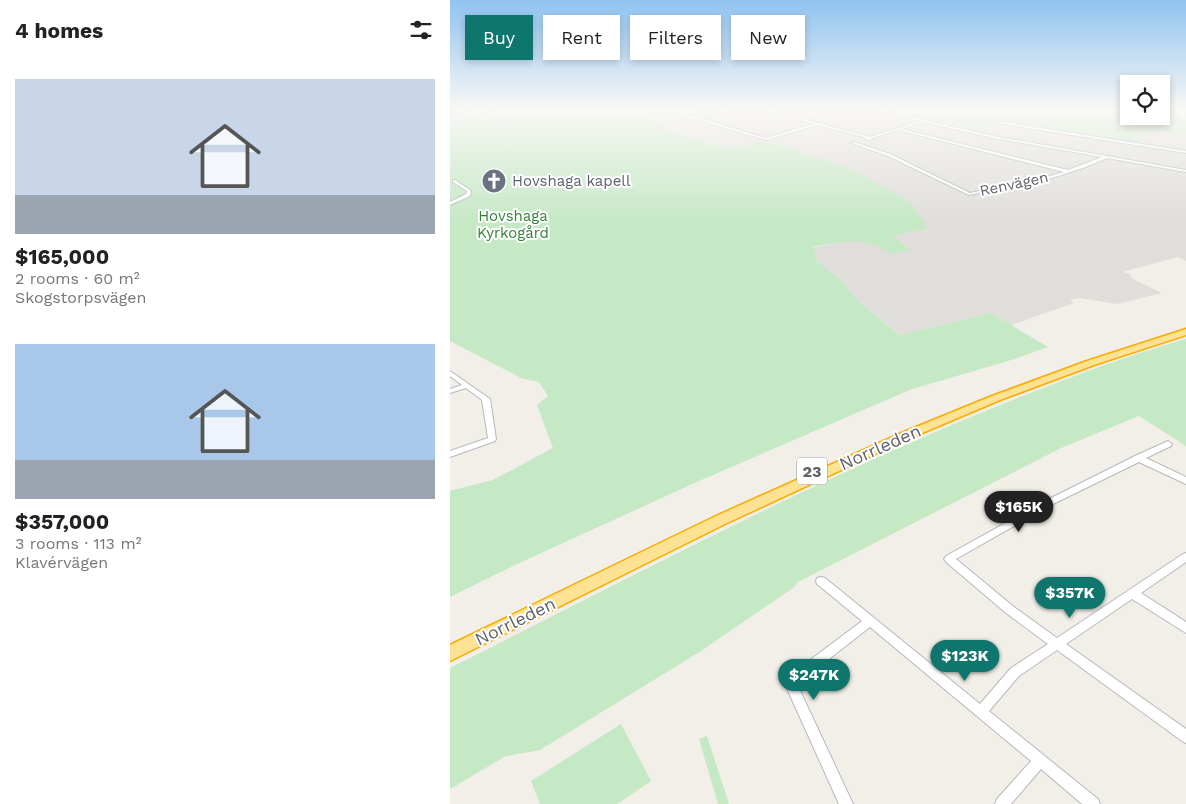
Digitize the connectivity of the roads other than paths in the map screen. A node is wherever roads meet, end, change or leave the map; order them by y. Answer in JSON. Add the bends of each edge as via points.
{"nodes":[{"id":1,"x":864,"y":147,"type":"edge"},
{"id":2,"x":964,"y":147,"type":"edge"},
{"id":3,"x":1047,"y":147,"type":"edge"},
{"id":4,"x":1151,"y":147,"type":"edge"},
{"id":5,"x":1186,"y":152,"type":"edge"},
{"id":6,"x":1106,"y":157,"type":"junction"},
{"id":7,"x":1186,"y":170,"type":"edge"},
{"id":8,"x":1068,"y":172,"type":"junction"},
{"id":9,"x":454,"y":181,"type":"dead end"},
{"id":10,"x":450,"y":204,"type":"edge"},
{"id":11,"x":1186,"y":328,"type":"edge"},
{"id":12,"x":1186,"y":332,"type":"edge"},
{"id":13,"x":450,"y":373,"type":"edge"},
{"id":14,"x":466,"y":386,"type":"junction"},
{"id":15,"x":450,"y":391,"type":"edge"},
{"id":16,"x":1168,"y":444,"type":"dead end"},
{"id":17,"x":450,"y":454,"type":"edge"},
{"id":18,"x":1138,"y":458,"type":"junction"},
{"id":19,"x":1186,"y":481,"type":"edge"},
{"id":20,"x":1186,"y":557,"type":"edge"},
{"id":21,"x":820,"y":581,"type":"dead end"},
{"id":22,"x":1132,"y":593,"type":"junction"},
{"id":23,"x":870,"y":621,"type":"junction"},
{"id":24,"x":1186,"y":628,"type":"edge"},
{"id":25,"x":450,"y":644,"type":"edge"},
{"id":26,"x":1056,"y":644,"type":"junction"},
{"id":27,"x":450,"y":653,"type":"edge"},
{"id":28,"x":981,"y":712,"type":"junction"},
{"id":29,"x":1186,"y":737,"type":"edge"},
{"id":30,"x":1040,"y":760,"type":"junction"},
{"id":31,"x":846,"y":804,"type":"edge"},
{"id":32,"x":1002,"y":804,"type":"edge"},
{"id":33,"x":1093,"y":804,"type":"edge"}],
"edges":[{"from":1,"to":8,"type":"street","name":"Renvägen","via":[[889,155],[969,194]]},
{"from":2,"to":8,"type":"street"},
{"from":3,"to":6,"type":"street"},
{"from":4,"to":5,"type":"street"},
{"from":6,"to":7,"type":"street"},
{"from":6,"to":8,"type":"street","name":"Renvägen"},
{"from":9,"to":10,"type":"street","via":[[469,191],[468,196]]},
{"from":11,"to":25,"type":"highway","name":"Norrleden","number":"23","via":[[1048,372],[914,425],[717,514]]},
{"from":12,"to":27,"type":"highway","name":"Norrleden","number":"23","via":[[1062,373],[919,429],[722,520]]},
{"from":13,"to":14,"type":"street"},
{"from":14,"to":15,"type":"street"},
{"from":14,"to":17,"type":"street","via":[[486,399],[492,439]]},
{"from":16,"to":18,"type":"street"},
{"from":18,"to":19,"type":"street"},
{"from":18,"to":26,"type":"street","via":[[1048,502],[949,559]]},
{"from":20,"to":22,"type":"street"},
{"from":21,"to":23,"type":"street"},
{"from":22,"to":24,"type":"street"},
{"from":22,"to":26,"type":"street"},
{"from":23,"to":28,"type":"street"},
{"from":23,"to":31,"type":"street","via":[[790,682]]},
{"from":26,"to":28,"type":"street","via":[[1015,672]]},
{"from":26,"to":29,"type":"street"},
{"from":28,"to":30,"type":"street"},
{"from":30,"to":32,"type":"street"},
{"from":30,"to":33,"type":"street"}]}
